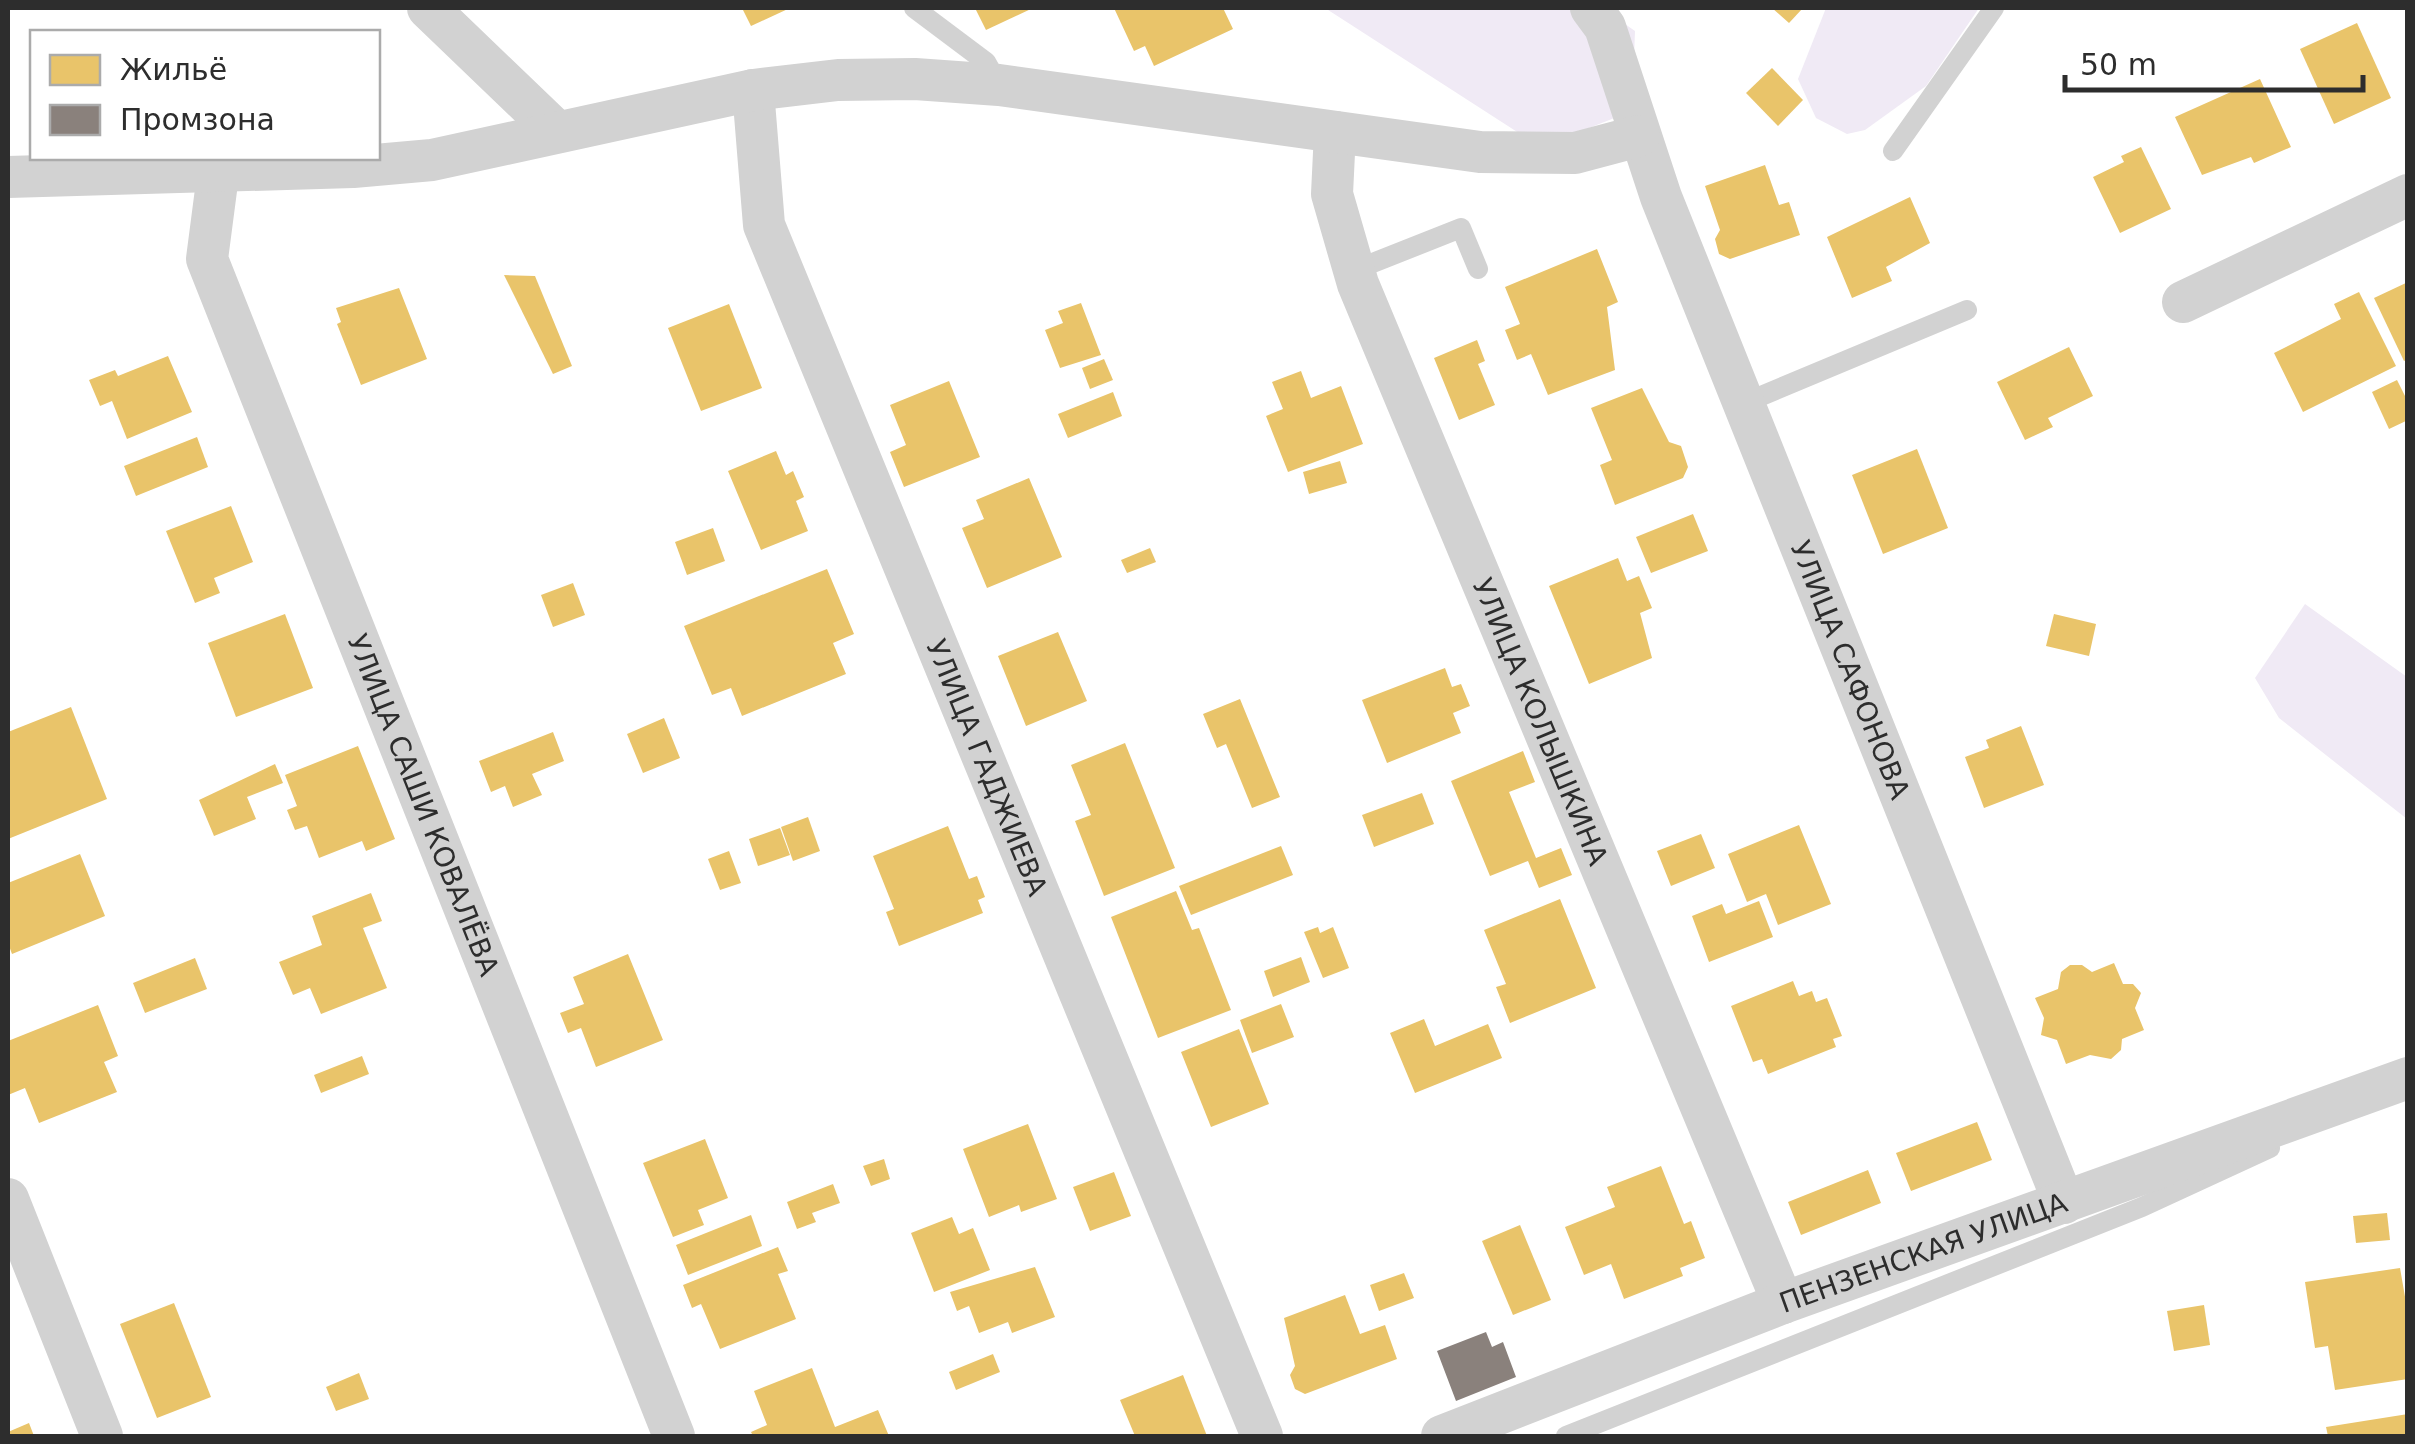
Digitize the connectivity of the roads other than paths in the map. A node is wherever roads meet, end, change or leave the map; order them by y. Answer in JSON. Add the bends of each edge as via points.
{"nodes":[{"id":1,"x":428,"y":8,"type":"edge"},
{"id":2,"x":914,"y":8,"type":"edge"},
{"id":3,"x":1591,"y":8,"type":"edge"},
{"id":4,"x":1994,"y":8,"type":"edge"},
{"id":5,"x":999,"y":85,"type":"junction"},
{"id":6,"x":753,"y":90,"type":"junction"},
{"id":7,"x":556,"y":132,"type":"junction"},
{"id":8,"x":1335,"y":132,"type":"junction"},
{"id":9,"x":1639,"y":136,"type":"junction"},
{"id":10,"x":1893,"y":151,"type":"dead end"},
{"id":11,"x":220,"y":168,"type":"junction"},
{"id":12,"x":8,"y":177,"type":"edge"},
{"id":13,"x":2408,"y":195,"type":"edge"},
{"id":14,"x":1478,"y":269,"type":"dead end"},
{"id":15,"x":1355,"y":270,"type":"junction"},
{"id":16,"x":2183,"y":302,"type":"dead end"},
{"id":17,"x":1967,"y":310,"type":"dead end"},
{"id":18,"x":1742,"y":404,"type":"junction"},
{"id":19,"x":2408,"y":1081,"type":"edge"},
{"id":20,"x":8,"y":1199,"type":"edge"},
{"id":21,"x":2064,"y":1203,"type":"junction"},
{"id":22,"x":1783,"y":1302,"type":"junction"},
{"id":23,"x":102,"y":1436,"type":"edge"},
{"id":24,"x":674,"y":1436,"type":"edge"},
{"id":25,"x":1262,"y":1436,"type":"edge"},
{"id":26,"x":1442,"y":1436,"type":"edge"},
{"id":27,"x":1566,"y":1436,"type":"edge"}],
"edges":[{"from":1,"to":7,"type":"street"},
{"from":2,"to":5,"type":"lane","via":[[986,62]]},
{"from":3,"to":9,"type":"street","name":"УЛИЦА САФОНОВА","via":[[1605,26]]},
{"from":4,"to":10,"type":"lane"},
{"from":5,"to":6,"type":"street","via":[[877,79]]},
{"from":5,"to":8,"type":"street"},
{"from":6,"to":7,"type":"street"},
{"from":6,"to":25,"type":"street","name":"УЛИЦА ГАДЖИЕВА","via":[[764,225]]},
{"from":7,"to":11,"type":"street","via":[[432,160]]},
{"from":8,"to":9,"type":"street","via":[[1480,152],[1574,153]]},
{"from":8,"to":15,"type":"street","name":"УЛИЦА КОЛЫШКИНА","via":[[1332,194]]},
{"from":9,"to":18,"type":"street","name":"УЛИЦА САФОНОВА"},
{"from":11,"to":12,"type":"street"},
{"from":11,"to":24,"type":"street","name":"УЛИЦА САШИ КОВАЛЁВА","via":[[206,258]]},
{"from":13,"to":16,"type":"street"},
{"from":14,"to":15,"type":"lane","via":[[1460,228]]},
{"from":15,"to":22,"type":"street","name":"УЛИЦА КОЛЫШКИНА"},
{"from":17,"to":18,"type":"lane"},
{"from":18,"to":21,"type":"street","name":"УЛИЦА САФОНОВА"},
{"from":19,"to":21,"type":"street","name":"ПЕНЗЕНСКАЯ УЛИЦА"},
{"from":19,"to":27,"type":"lane","via":[[2142,1207]]},
{"from":20,"to":23,"type":"street"},
{"from":21,"to":22,"type":"street","name":"ПЕНЗЕНСКАЯ УЛИЦА"},
{"from":22,"to":26,"type":"street","name":"ПЕНЗЕНСКАЯ УЛИЦА"}]}
